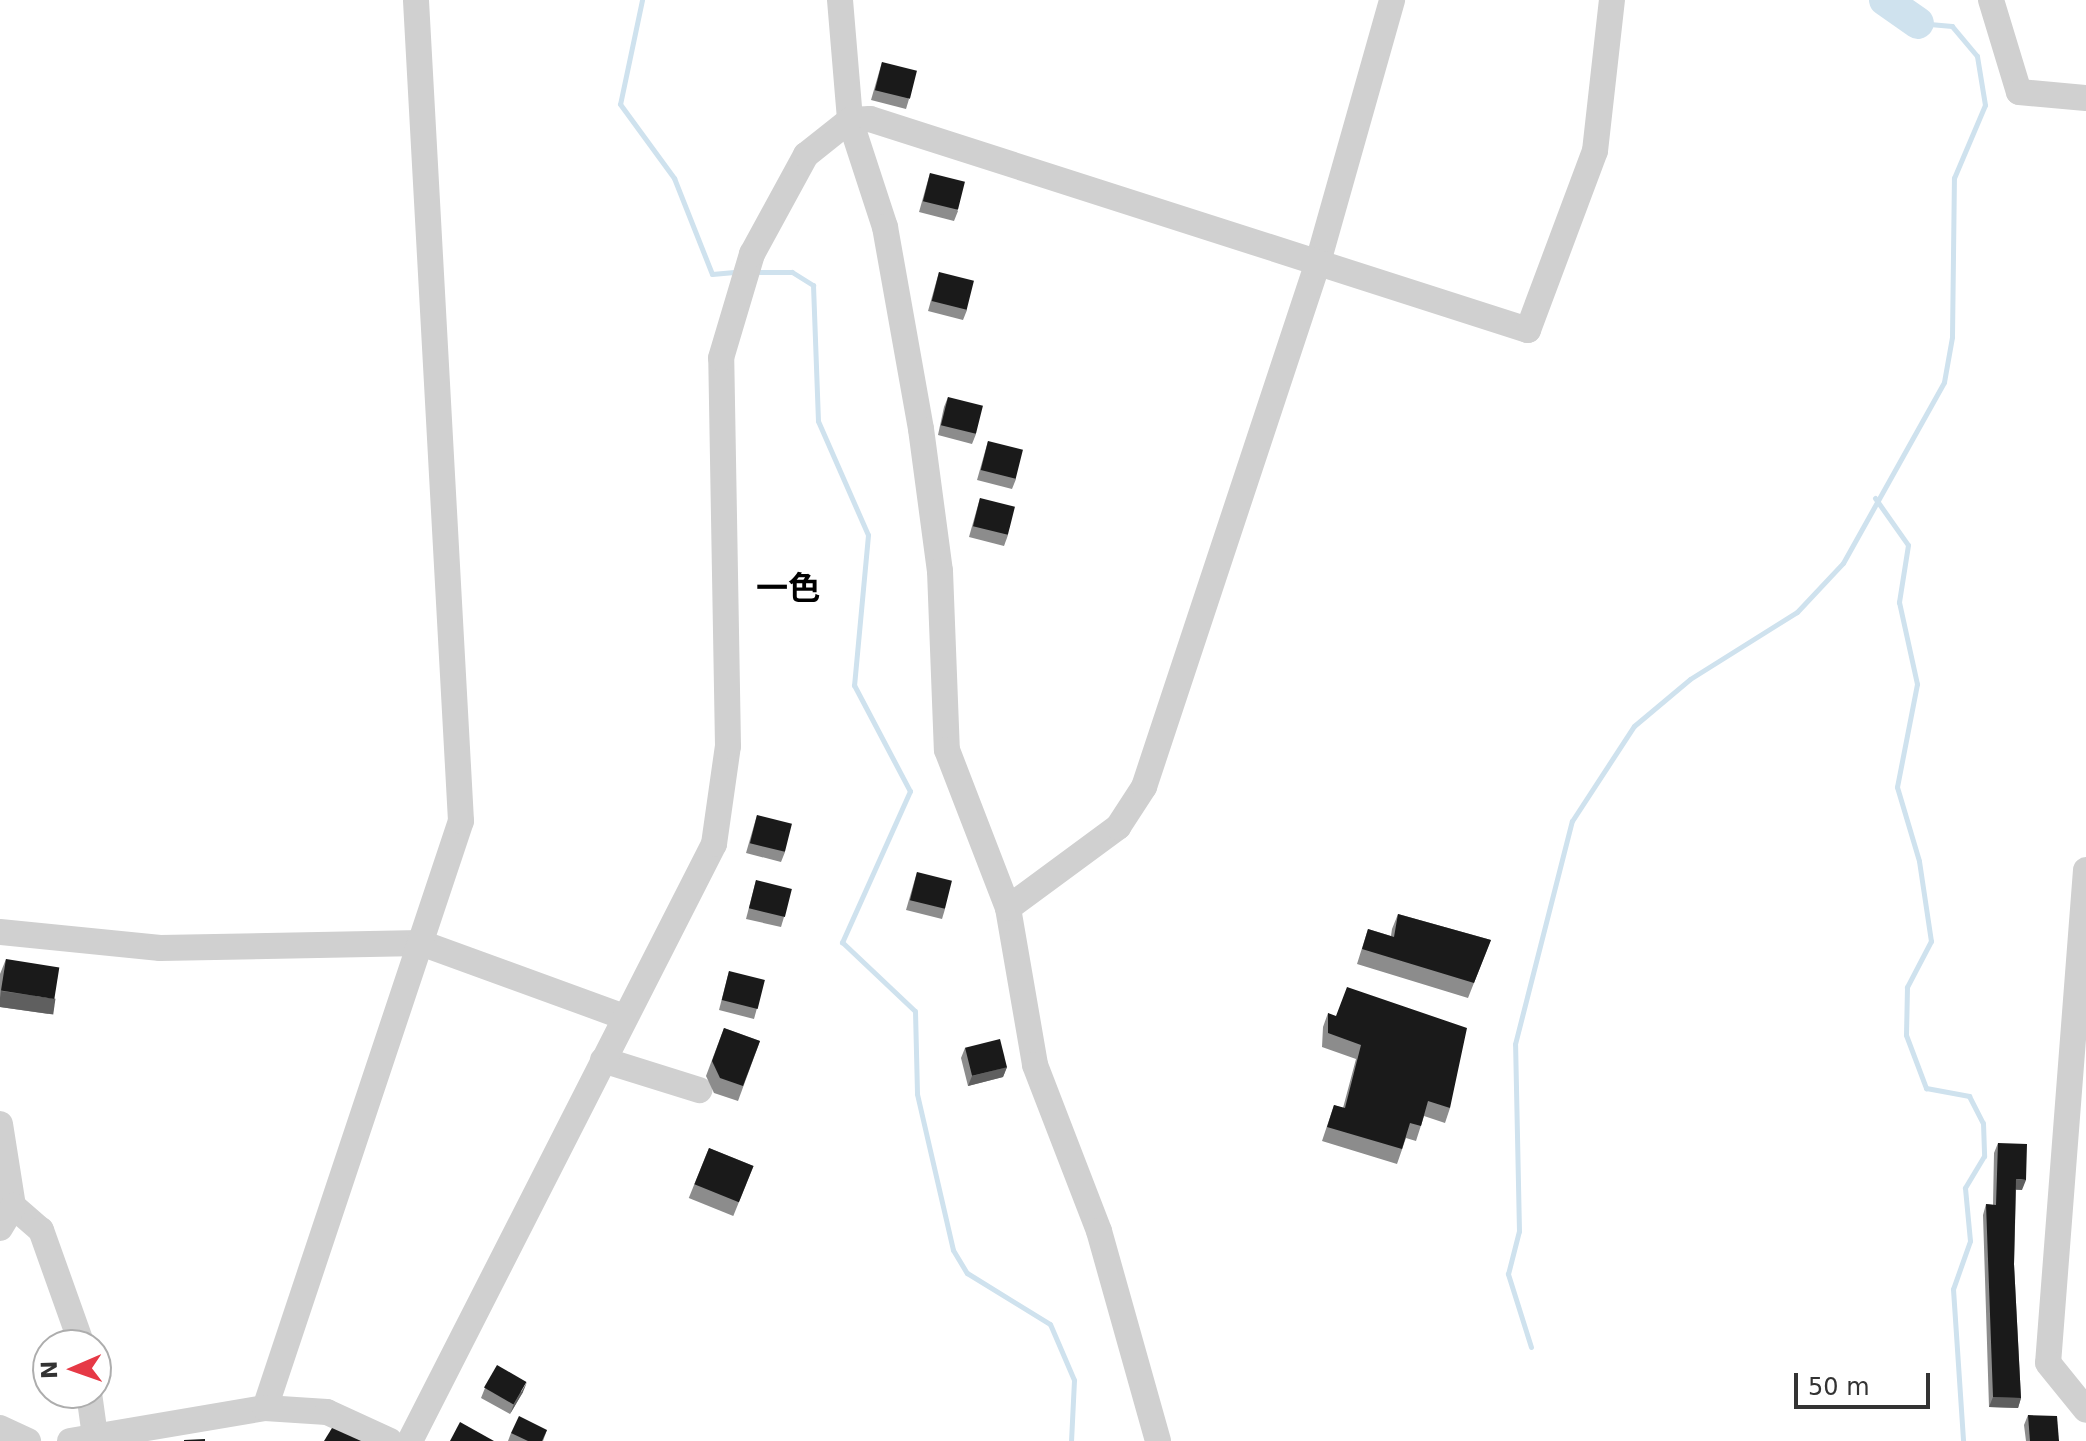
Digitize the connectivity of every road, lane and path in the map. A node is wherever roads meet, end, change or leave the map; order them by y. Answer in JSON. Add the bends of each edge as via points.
{"nodes":[{"id":1,"x":416,"y":0,"type":"edge"},
{"id":2,"x":840,"y":0,"type":"edge"},
{"id":3,"x":1392,"y":0,"type":"edge"},
{"id":4,"x":1612,"y":0,"type":"edge"},
{"id":5,"x":1991,"y":0,"type":"edge"},
{"id":6,"x":2086,"y":98,"type":"edge"},
{"id":7,"x":850,"y":120,"type":"junction"},
{"id":8,"x":1318,"y":262,"type":"junction"},
{"id":9,"x":2086,"y":870,"type":"edge"},
{"id":10,"x":1008,"y":908,"type":"junction"},
{"id":11,"x":0,"y":932,"type":"edge"},
{"id":12,"x":421,"y":943,"type":"junction"},
{"id":13,"x":622,"y":1016,"type":"junction"},
{"id":14,"x":603,"y":1060,"type":"junction"},
{"id":15,"x":699,"y":1090,"type":"dead end"},
{"id":16,"x":0,"y":1124,"type":"edge"},
{"id":17,"x":7,"y":1217,"type":"edge"},
{"id":18,"x":76,"y":1329,"type":"edge"},
{"id":19,"x":265,"y":1408,"type":"junction"},
{"id":20,"x":87,"y":1409,"type":"edge"},
{"id":21,"x":2086,"y":1410,"type":"edge"},
{"id":22,"x":0,"y":1428,"type":"edge"},
{"id":23,"x":82,"y":1438,"type":"edge"},
{"id":24,"x":28,"y":1441,"type":"edge"},
{"id":25,"x":390,"y":1441,"type":"edge"},
{"id":26,"x":410,"y":1441,"type":"edge"},
{"id":27,"x":1158,"y":1441,"type":"edge"}],
"edges":[{"from":1,"to":12,"type":"street","via":[[461,821]]},
{"from":2,"to":7,"type":"street"},
{"from":3,"to":8,"type":"street"},
{"from":4,"to":8,"type":"street","via":[[1595,151],[1528,330]]},
{"from":5,"to":6,"type":"street","via":[[2019,92]]},
{"from":7,"to":8,"type":"street","via":[[870,119]]},
{"from":7,"to":10,"type":"street","via":[[885,227],[919,415],[940,571],[947,750]]},
{"from":7,"to":13,"type":"street","via":[[806,155],[752,254],[742,290],[719,387],[727,495],[725,802],[677,929]]},
{"from":8,"to":10,"type":"street","via":[[1144,787],[1118,827]]},
{"from":9,"to":21,"type":"street","via":[[2048,1363]]},
{"from":10,"to":27,"type":"street","via":[[1035,1065],[1099,1231]]},
{"from":11,"to":12,"type":"street","via":[[160,948]]},
{"from":12,"to":13,"type":"street"},
{"from":12,"to":19,"type":"street"},
{"from":13,"to":14,"type":"street"},
{"from":14,"to":15,"type":"street"},
{"from":14,"to":26,"type":"street"},
{"from":16,"to":17,"type":"street"},
{"from":17,"to":18,"type":"street","via":[[41,1230]]},
{"from":19,"to":23,"type":"street"},
{"from":19,"to":25,"type":"street","via":[[327,1412]]},
{"from":20,"to":23,"type":"street"},
{"from":22,"to":24,"type":"street"}]}
